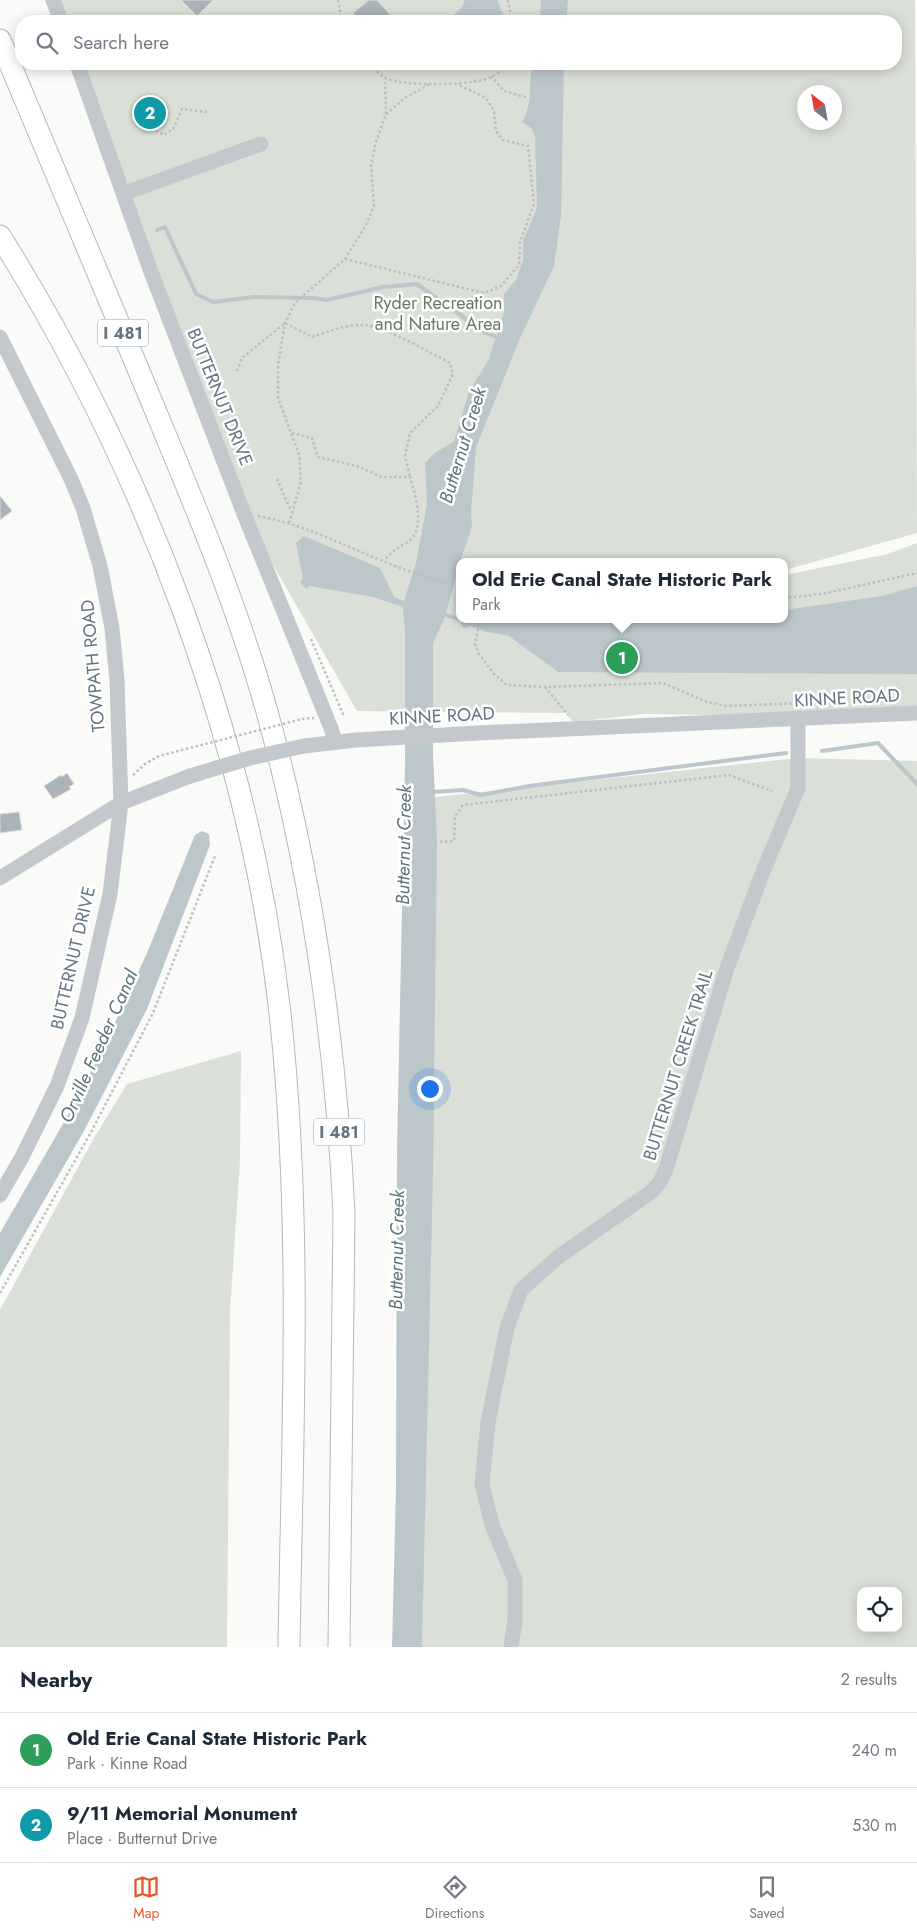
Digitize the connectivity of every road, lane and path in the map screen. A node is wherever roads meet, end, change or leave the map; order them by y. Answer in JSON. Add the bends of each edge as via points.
{"nodes":[{"id":1,"x":53,"y":0,"type":"edge"},
{"id":2,"x":338,"y":0,"type":"edge"},
{"id":3,"x":508,"y":0,"type":"edge"},
{"id":4,"x":59,"y":15,"type":"edge"},
{"id":5,"x":341,"y":15,"type":"edge"},
{"id":6,"x":511,"y":15,"type":"edge"},
{"id":7,"x":0,"y":40,"type":"edge"},
{"id":8,"x":79,"y":70,"type":"edge"},
{"id":9,"x":376,"y":70,"type":"edge"},
{"id":10,"x":500,"y":70,"type":"edge"},
{"id":11,"x":491,"y":76,"type":"junction"},
{"id":12,"x":385,"y":78,"type":"junction"},
{"id":13,"x":431,"y":84,"type":"junction"},
{"id":14,"x":457,"y":84,"type":"junction"},
{"id":15,"x":528,"y":98,"type":"dead end"},
{"id":16,"x":207,"y":112,"type":"dead end"},
{"id":17,"x":386,"y":114,"type":"junction"},
{"id":18,"x":151,"y":122,"type":"dead end"},
{"id":19,"x":261,"y":144,"type":"dead end"},
{"id":20,"x":125,"y":193,"type":"junction"},
{"id":21,"x":0,"y":236,"type":"edge"},
{"id":22,"x":345,"y":258,"type":"junction"},
{"id":23,"x":285,"y":323,"type":"junction"},
{"id":24,"x":0,"y":337,"type":"edge"},
{"id":25,"x":237,"y":371,"type":"dead end"},
{"id":26,"x":292,"y":433,"type":"junction"},
{"id":27,"x":410,"y":477,"type":"junction"},
{"id":28,"x":277,"y":479,"type":"dead end"},
{"id":29,"x":292,"y":512,"type":"junction"},
{"id":30,"x":258,"y":516,"type":"dead end"},
{"id":31,"x":289,"y":522,"type":"junction"},
{"id":32,"x":385,"y":560,"type":"junction"},
{"id":33,"x":917,"y":573,"type":"edge"},
{"id":34,"x":456,"y":584,"type":"edge"},
{"id":35,"x":788,"y":597,"type":"edge"},
{"id":36,"x":479,"y":623,"type":"edge"},
{"id":37,"x":545,"y":687,"type":"junction"},
{"id":38,"x":917,"y":713,"type":"edge"},
{"id":39,"x":813,"y":718,"type":"junction"},
{"id":40,"x":302,"y":719,"type":"dead end"},
{"id":41,"x":798,"y":719,"type":"junction"},
{"id":42,"x":574,"y":728,"type":"junction"},
{"id":43,"x":335,"y":742,"type":"junction"},
{"id":44,"x":120,"y":782,"type":"junction"},
{"id":45,"x":772,"y":792,"type":"dead end"},
{"id":46,"x":121,"y":804,"type":"junction"},
{"id":47,"x":440,"y":842,"type":"dead end"},
{"id":48,"x":215,"y":856,"type":"dead end"},
{"id":49,"x":0,"y":878,"type":"edge"},
{"id":50,"x":0,"y":1194,"type":"edge"},
{"id":51,"x":0,"y":1293,"type":"edge"},
{"id":52,"x":289,"y":1647,"type":"edge"},
{"id":53,"x":339,"y":1647,"type":"edge"},
{"id":54,"x":511,"y":1647,"type":"edge"}],
"edges":[{"from":1,"to":4,"type":"street"},
{"from":2,"to":5,"type":"path"},
{"from":3,"to":6,"type":"path"},
{"from":7,"to":53,"type":"highway","number":"I 481","via":[[178,463],[234,607],[269,718],[299,839],[315,920],[332,1044],[341,1160],[344,1223]]},
{"from":8,"to":20,"type":"street","name":"BUTTERNUT DRIVE"},
{"from":9,"to":12,"type":"path"},
{"from":10,"to":11,"type":"path"},
{"from":11,"to":14,"type":"path"},
{"from":11,"to":15,"type":"path","via":[[504,91]]},
{"from":12,"to":13,"type":"path"},
{"from":12,"to":17,"type":"path"},
{"from":13,"to":14,"type":"path"},
{"from":13,"to":17,"type":"path","via":[[405,98]]},
{"from":14,"to":22,"type":"path","via":[[486,98],[494,111],[496,131],[503,140],[528,146],[534,204],[520,242],[519,265],[501,286],[484,293]]},
{"from":16,"to":18,"type":"path","via":[[182,109],[173,129],[164,136]]},
{"from":17,"to":22,"type":"path","via":[[371,165],[374,206]]},
{"from":19,"to":20,"type":"street"},
{"from":20,"to":43,"type":"street","name":"BUTTERNUT DRIVE","via":[[154,281]]},
{"from":21,"to":52,"type":"highway","number":"I 481","via":[[50,318],[98,409],[149,523],[194,643],[224,739],[261,897],[279,1010],[295,1228]]},
{"from":22,"to":23,"type":"path","via":[[295,303]]},
{"from":23,"to":25,"type":"path","via":[[242,358]]},
{"from":23,"to":26,"type":"path","via":[[278,365],[278,398]]},
{"from":23,"to":27,"type":"path","via":[[312,337],[364,325],[450,362],[453,374],[438,406],[410,433],[405,456]]},
{"from":24,"to":44,"type":"street","name":"TOWPATH ROAD","via":[[71,479],[100,566],[112,628],[117,680]]},
{"from":26,"to":27,"type":"path","via":[[312,438],[318,457],[328,461],[357,466],[382,477]]},
{"from":26,"to":29,"type":"path","via":[[301,482]]},
{"from":27,"to":32,"type":"path","via":[[419,505],[412,539]]},
{"from":28,"to":29,"type":"path"},
{"from":29,"to":31,"type":"path"},
{"from":30,"to":31,"type":"path"},
{"from":31,"to":32,"type":"path"},
{"from":32,"to":34,"type":"path"},
{"from":33,"to":35,"type":"path"},
{"from":36,"to":37,"type":"path","via":[[475,644],[494,674],[507,685]]},
{"from":37,"to":39,"type":"path","via":[[663,683],[707,702],[726,706],[814,703]]},
{"from":37,"to":42,"type":"path","via":[[568,714]]},
{"from":38,"to":39,"type":"street","name":"KINNE ROAD"},
{"from":39,"to":41,"type":"street","name":"KINNE ROAD"},
{"from":40,"to":44,"type":"path","bridge":true,"via":[[159,756]]},
{"from":41,"to":42,"type":"street","name":"KINNE ROAD"},
{"from":41,"to":54,"type":"street","name":"BUTTERNUT CREEK TRAIL","via":[[798,788],[727,968],[660,1182],[651,1192],[558,1257],[521,1290],[507,1328],[488,1422],[482,1484],[492,1525],[515,1580],[516,1621]]},
{"from":42,"to":43,"type":"street","name":"KINNE ROAD"},
{"from":43,"to":46,"type":"street","name":"KINNE ROAD","bridge":true,"via":[[250,758],[190,776]]},
{"from":44,"to":46,"type":"street","name":"TOWPATH ROAD"},
{"from":45,"to":47,"type":"path","via":[[729,775],[463,805],[455,816],[454,841]]},
{"from":46,"to":49,"type":"street","name":"KINNE ROAD"},
{"from":46,"to":50,"type":"street","name":"BUTTERNUT DRIVE","via":[[110,894],[82,1018],[57,1086]]},
{"from":48,"to":51,"type":"path","via":[[153,1013]]}]}
